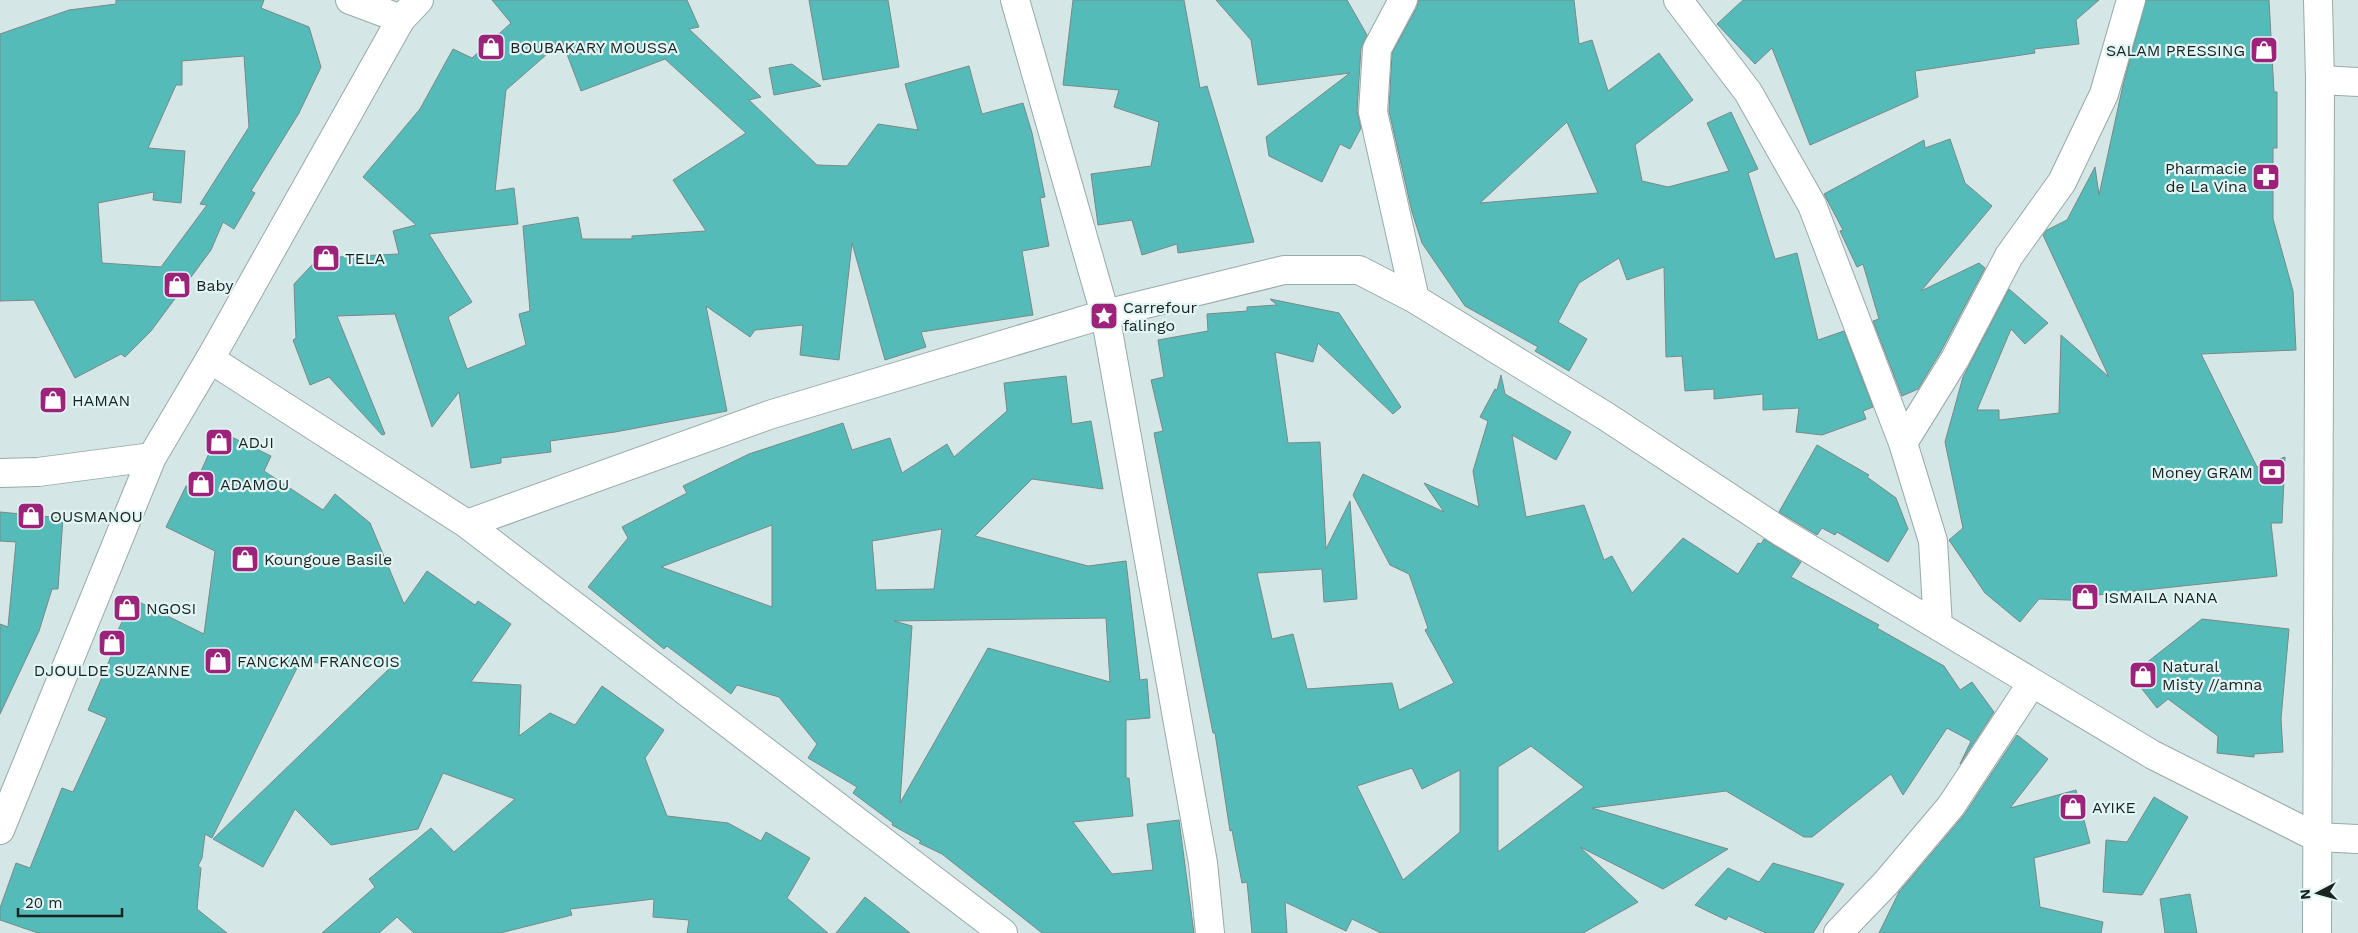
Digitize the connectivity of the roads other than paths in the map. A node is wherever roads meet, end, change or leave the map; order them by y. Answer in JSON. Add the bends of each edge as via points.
{"nodes":[{"id":1,"x":350,"y":0,"type":"edge"},
{"id":2,"x":1015,"y":0,"type":"edge"},
{"id":3,"x":1403,"y":0,"type":"edge"},
{"id":4,"x":1678,"y":0,"type":"edge"},
{"id":5,"x":2131,"y":0,"type":"edge"},
{"id":6,"x":2318,"y":0,"type":"edge"},
{"id":7,"x":410,"y":10,"type":"edge"},
{"id":8,"x":2320,"y":80,"type":"junction"},
{"id":9,"x":2358,"y":82,"type":"edge"},
{"id":10,"x":1415,"y":299,"type":"junction"},
{"id":11,"x":1105,"y":314,"type":"junction"},
{"id":12,"x":210,"y":359,"type":"junction"},
{"id":13,"x":1903,"y":444,"type":"junction"},
{"id":14,"x":152,"y":457,"type":"junction"},
{"id":15,"x":0,"y":473,"type":"edge"},
{"id":16,"x":467,"y":524,"type":"junction"},
{"id":17,"x":1938,"y":626,"type":"junction"},
{"id":18,"x":2032,"y":683,"type":"junction"},
{"id":19,"x":0,"y":830,"type":"edge"},
{"id":20,"x":2316,"y":837,"type":"junction"},
{"id":21,"x":2358,"y":838,"type":"edge"},
{"id":22,"x":1003,"y":933,"type":"edge"},
{"id":23,"x":1210,"y":933,"type":"edge"},
{"id":24,"x":1838,"y":933,"type":"edge"},
{"id":25,"x":2317,"y":933,"type":"edge"}],
"edges":[{"from":1,"to":7,"type":"street"},
{"from":2,"to":11,"type":"street"},
{"from":3,"to":10,"type":"street","via":[[1377,49],[1373,112]]},
{"from":4,"to":13,"type":"street","via":[[1748,92],[1812,205]]},
{"from":5,"to":13,"type":"street","via":[[2104,94],[2062,182],[2009,256],[1956,359]]},
{"from":6,"to":8,"type":"street"},
{"from":7,"to":12,"type":"street"},
{"from":8,"to":9,"type":"street"},
{"from":8,"to":20,"type":"street"},
{"from":10,"to":11,"type":"street","via":[[1359,270],[1284,270]]},
{"from":10,"to":17,"type":"street","via":[[1607,416],[1783,533]]},
{"from":11,"to":16,"type":"street","via":[[769,415]]},
{"from":11,"to":23,"type":"street","via":[[1203,864]]},
{"from":12,"to":14,"type":"street"},
{"from":12,"to":16,"type":"street"},
{"from":13,"to":17,"type":"street","via":[[1933,542]]},
{"from":14,"to":15,"type":"street","via":[[38,472]]},
{"from":14,"to":19,"type":"street"},
{"from":16,"to":22,"type":"street"},
{"from":17,"to":18,"type":"street"},
{"from":18,"to":20,"type":"street","via":[[2153,755]]},
{"from":18,"to":24,"type":"street","via":[[1951,806],[1886,883]]},
{"from":20,"to":21,"type":"street"},
{"from":20,"to":25,"type":"street"}]}
